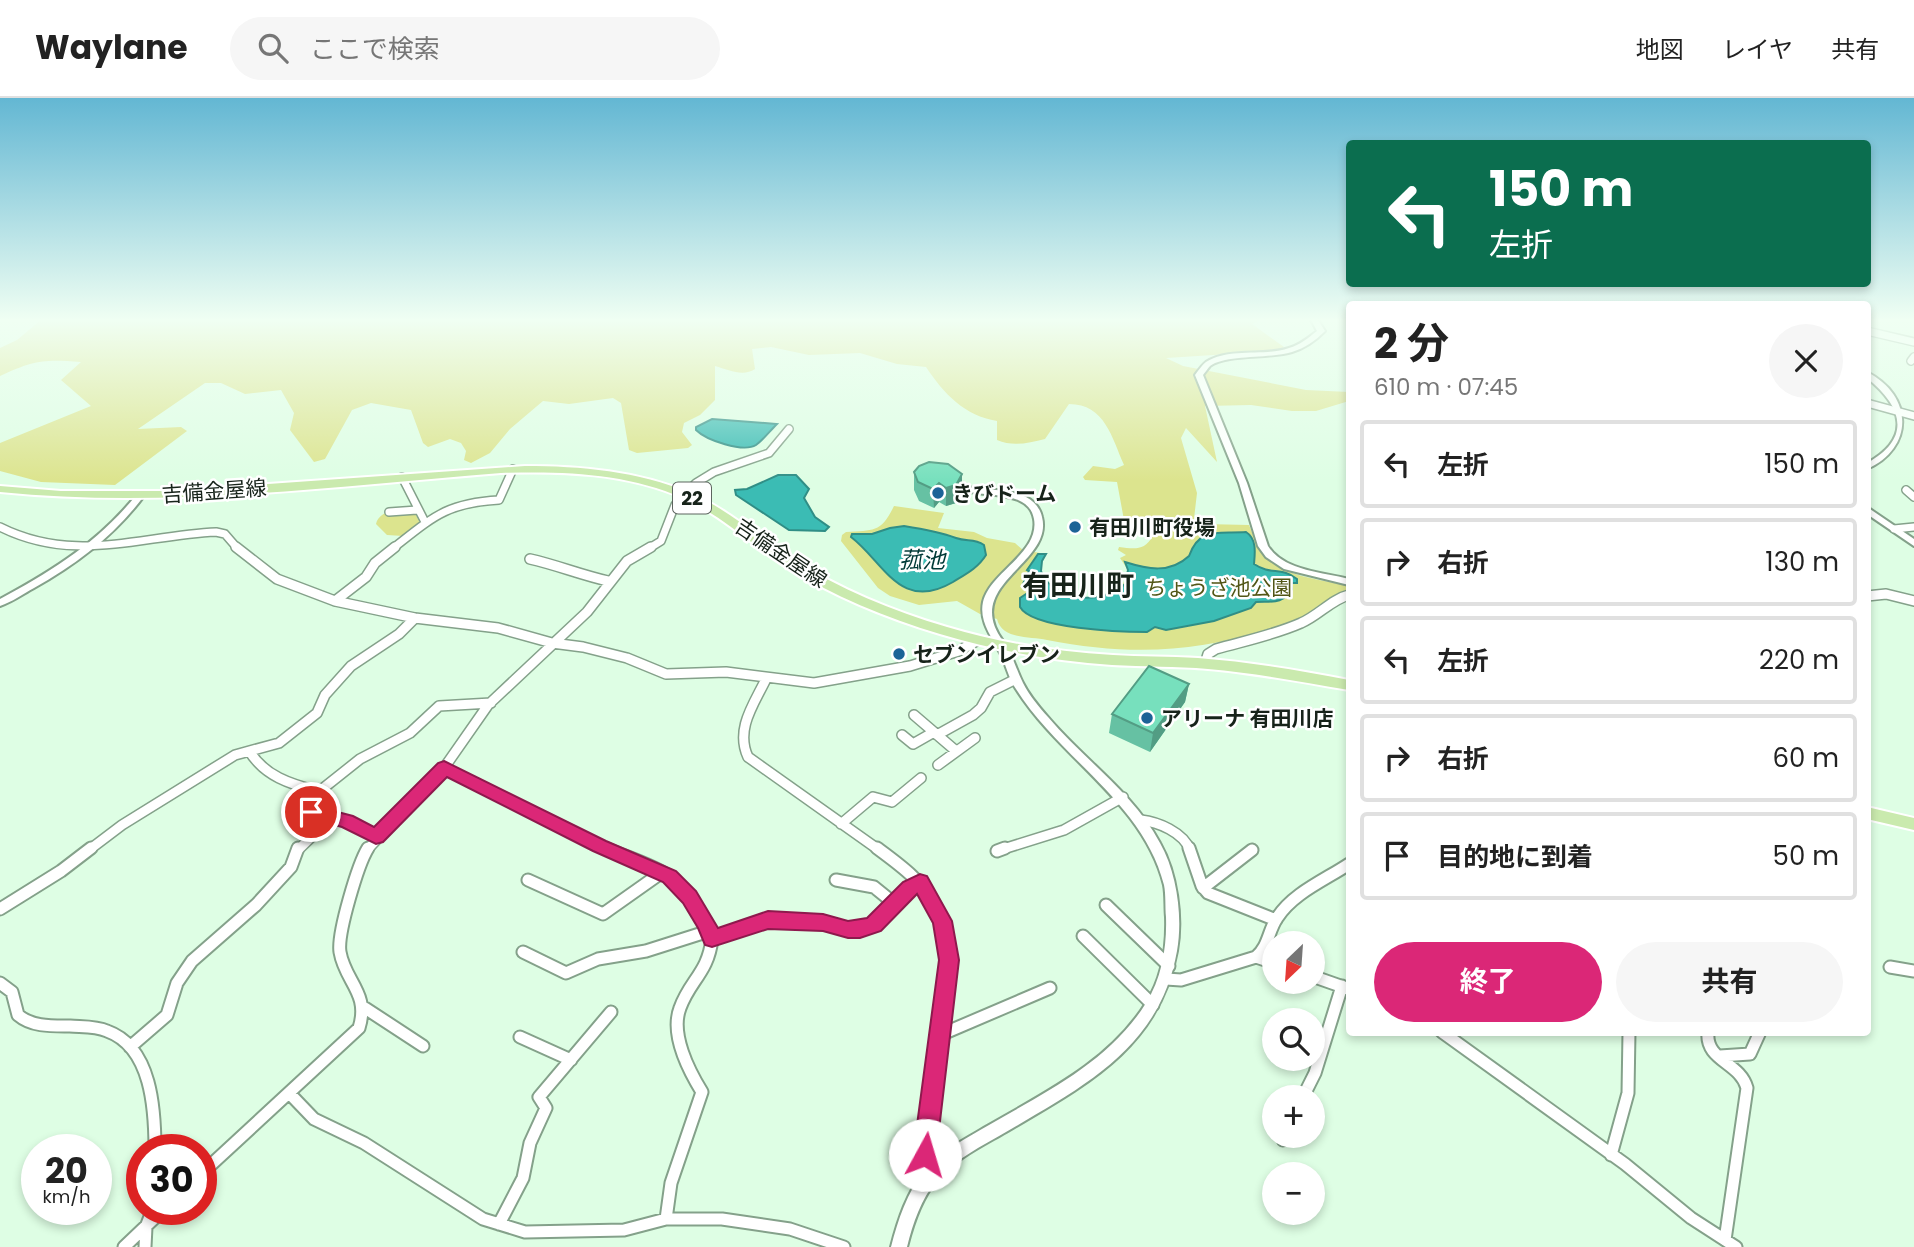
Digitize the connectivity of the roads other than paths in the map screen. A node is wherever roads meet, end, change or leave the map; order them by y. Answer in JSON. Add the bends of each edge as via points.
{"nodes":[{"id":1,"x":1200,"y":374,"type":"edge"},
{"id":2,"x":1871,"y":377,"type":"edge"},
{"id":3,"x":1871,"y":404,"type":"edge"},
{"id":4,"x":1912,"y":415,"type":"edge"},
{"id":5,"x":789,"y":429,"type":"dead end"},
{"id":6,"x":1871,"y":465,"type":"edge"},
{"id":7,"x":513,"y":469,"type":"junction"},
{"id":8,"x":402,"y":477,"type":"junction"},
{"id":9,"x":0,"y":489,"type":"edge"},
{"id":10,"x":974,"y":490,"type":"dead end"},
{"id":11,"x":1906,"y":490,"type":"dead end"},
{"id":12,"x":686,"y":495,"type":"junction"},
{"id":13,"x":141,"y":496,"type":"junction"},
{"id":14,"x":1914,"y":497,"type":"edge"},
{"id":15,"x":417,"y":510,"type":"junction"},
{"id":16,"x":389,"y":512,"type":"dead end"},
{"id":17,"x":1871,"y":513,"type":"edge"},
{"id":18,"x":425,"y":522,"type":"junction"},
{"id":19,"x":1914,"y":527,"type":"edge"},
{"id":20,"x":1894,"y":529,"type":"junction"},
{"id":21,"x":2,"y":530,"type":"edge"},
{"id":22,"x":1914,"y":543,"type":"edge"},
{"id":23,"x":94,"y":544,"type":"junction"},
{"id":24,"x":530,"y":559,"type":"dead end"},
{"id":25,"x":608,"y":581,"type":"junction"},
{"id":26,"x":1346,"y":581,"type":"edge"},
{"id":27,"x":1346,"y":595,"type":"edge"},
{"id":28,"x":1871,"y":596,"type":"edge"},
{"id":29,"x":335,"y":601,"type":"junction"},
{"id":30,"x":1914,"y":601,"type":"edge"},
{"id":31,"x":0,"y":603,"type":"edge"},
{"id":32,"x":415,"y":618,"type":"junction"},
{"id":33,"x":978,"y":640,"type":"junction"},
{"id":34,"x":552,"y":643,"type":"junction"},
{"id":35,"x":1001,"y":645,"type":"junction"},
{"id":36,"x":1205,"y":663,"type":"junction"},
{"id":37,"x":766,"y":679,"type":"junction"},
{"id":38,"x":1014,"y":680,"type":"junction"},
{"id":39,"x":1346,"y":684,"type":"edge"},
{"id":40,"x":491,"y":703,"type":"junction"},
{"id":41,"x":914,"y":715,"type":"dead end"},
{"id":42,"x":935,"y":733,"type":"junction"},
{"id":43,"x":902,"y":735,"type":"dead end"},
{"id":44,"x":975,"y":738,"type":"dead end"},
{"id":45,"x":957,"y":751,"type":"junction"},
{"id":46,"x":250,"y":752,"type":"junction"},
{"id":47,"x":938,"y":765,"type":"dead end"},
{"id":48,"x":444,"y":768,"type":"junction"},
{"id":49,"x":921,"y":778,"type":"dead end"},
{"id":50,"x":316,"y":794,"type":"junction"},
{"id":51,"x":1123,"y":797,"type":"junction"},
{"id":52,"x":1871,"y":814,"type":"edge"},
{"id":53,"x":331,"y":818,"type":"junction"},
{"id":54,"x":1141,"y":820,"type":"junction"},
{"id":55,"x":841,"y":824,"type":"junction"},
{"id":56,"x":1914,"y":824,"type":"edge"},
{"id":57,"x":376,"y":836,"type":"junction"},
{"id":58,"x":1252,"y":850,"type":"dead end"},
{"id":59,"x":997,"y":851,"type":"dead end"},
{"id":60,"x":1346,"y":866,"type":"edge"},
{"id":61,"x":661,"y":873,"type":"junction"},
{"id":62,"x":528,"y":880,"type":"dead end"},
{"id":63,"x":836,"y":880,"type":"dead end"},
{"id":64,"x":920,"y":882,"type":"junction"},
{"id":65,"x":1203,"y":888,"type":"junction"},
{"id":66,"x":895,"y":904,"type":"junction"},
{"id":67,"x":1106,"y":905,"type":"dead end"},
{"id":68,"x":0,"y":909,"type":"edge"},
{"id":69,"x":1276,"y":920,"type":"junction"},
{"id":70,"x":710,"y":935,"type":"junction"},
{"id":71,"x":1083,"y":936,"type":"dead end"},
{"id":72,"x":523,"y":952,"type":"dead end"},
{"id":73,"x":1256,"y":957,"type":"junction"},
{"id":74,"x":1262,"y":959,"type":"edge"},
{"id":75,"x":1890,"y":967,"type":"dead end"},
{"id":76,"x":1914,"y":971,"type":"edge"},
{"id":77,"x":1167,"y":972,"type":"junction"},
{"id":78,"x":1325,"y":981,"type":"edge"},
{"id":79,"x":0,"y":983,"type":"edge"},
{"id":80,"x":1050,"y":988,"type":"dead end"},
{"id":81,"x":1345,"y":988,"type":"edge"},
{"id":82,"x":1153,"y":1005,"type":"junction"},
{"id":83,"x":365,"y":1008,"type":"junction"},
{"id":84,"x":611,"y":1012,"type":"dead end"},
{"id":85,"x":940,"y":1035,"type":"junction"},
{"id":86,"x":1447,"y":1036,"type":"edge"},
{"id":87,"x":1629,"y":1036,"type":"edge"},
{"id":88,"x":1707,"y":1036,"type":"edge"},
{"id":89,"x":1758,"y":1036,"type":"edge"},
{"id":90,"x":520,"y":1038,"type":"dead end"},
{"id":91,"x":424,"y":1046,"type":"dead end"},
{"id":92,"x":130,"y":1047,"type":"junction"},
{"id":93,"x":1715,"y":1055,"type":"junction"},
{"id":94,"x":571,"y":1060,"type":"junction"},
{"id":95,"x":1309,"y":1085,"type":"edge"},
{"id":96,"x":290,"y":1094,"type":"junction"},
{"id":97,"x":156,"y":1134,"type":"edge"},
{"id":98,"x":1611,"y":1155,"type":"junction"},
{"id":99,"x":217,"y":1160,"type":"edge"},
{"id":100,"x":931,"y":1175,"type":"junction"},
{"id":101,"x":666,"y":1219,"type":"junction"},
{"id":102,"x":499,"y":1224,"type":"junction"},
{"id":103,"x":146,"y":1227,"type":"joint"},
{"id":104,"x":1730,"y":1244,"type":"edge"},
{"id":105,"x":124,"y":1247,"type":"edge"},
{"id":106,"x":145,"y":1247,"type":"edge"},
{"id":107,"x":844,"y":1247,"type":"edge"},
{"id":108,"x":899,"y":1247,"type":"edge"}],
"edges":[{"from":1,"to":26,"type":"street","via":[[1243,483],[1262,546],[1287,567]]},
{"from":2,"to":4,"type":"street"},
{"from":3,"to":4,"type":"street"},
{"from":4,"to":6,"type":"street","via":[[1906,444],[1895,456]]},
{"from":5,"to":12,"type":"street","via":[[769,453],[706,475]]},
{"from":7,"to":8,"type":"main road","name":"吉備金屋線","number":"22"},
{"from":7,"to":12,"type":"main road","name":"吉備金屋線","number":"22","via":[[600,472]]},
{"from":7,"to":18,"type":"street","via":[[499,500],[468,502]]},
{"from":8,"to":13,"type":"main road","name":"吉備金屋線","number":"22"},
{"from":8,"to":15,"type":"street"},
{"from":9,"to":13,"type":"main road","name":"吉備金屋線","number":"22"},
{"from":10,"to":35,"type":"street","via":[[1024,499],[1034,506],[1039,518],[1025,555],[989,599],[988,618]]},
{"from":11,"to":14,"type":"street"},
{"from":12,"to":25,"type":"street","via":[[675,505],[661,541],[627,561]]},
{"from":12,"to":33,"type":"main road","name":"吉備金屋線","number":"22","via":[[835,589],[889,613]]},
{"from":13,"to":23,"type":"street","via":[[124,519]]},
{"from":15,"to":16,"type":"street"},
{"from":15,"to":18,"type":"street"},
{"from":17,"to":20,"type":"street"},
{"from":18,"to":29,"type":"street"},
{"from":19,"to":20,"type":"street"},
{"from":20,"to":22,"type":"street"},
{"from":21,"to":23,"type":"street","via":[[58,547]]},
{"from":23,"to":29,"type":"street","via":[[225,534],[242,554],[277,579]]},
{"from":23,"to":31,"type":"street"},
{"from":24,"to":25,"type":"street"},
{"from":25,"to":34,"type":"street","via":[[587,612]]},
{"from":27,"to":36,"type":"street","via":[[1303,622],[1216,649]]},
{"from":28,"to":30,"type":"street"},
{"from":29,"to":32,"type":"street"},
{"from":32,"to":34,"type":"street","via":[[498,628]]},
{"from":32,"to":46,"type":"street","via":[[351,666],[325,695],[319,710],[292,734],[272,747]]},
{"from":33,"to":35,"type":"main road","name":"吉備金屋線","number":"22"},
{"from":33,"to":37,"type":"street","via":[[910,666],[837,680]]},
{"from":34,"to":37,"type":"street","via":[[606,652],[666,674],[726,671]]},
{"from":34,"to":40,"type":"street"},
{"from":35,"to":36,"type":"main road","name":"吉備金屋線","number":"22","via":[[1072,656]]},
{"from":35,"to":38,"type":"street"},
{"from":36,"to":39,"type":"main road","name":"吉備金屋線","number":"22"},
{"from":37,"to":55,"type":"street","via":[[743,731],[744,750],[764,770]]},
{"from":38,"to":42,"type":"street","via":[[990,692],[973,715]]},
{"from":38,"to":51,"type":"street","via":[[1041,716]]},
{"from":40,"to":48,"type":"street"},
{"from":40,"to":50,"type":"street","via":[[439,706],[414,730],[360,759]]},
{"from":41,"to":42,"type":"street"},
{"from":42,"to":43,"type":"street","via":[[914,744]]},
{"from":42,"to":45,"type":"street"},
{"from":44,"to":45,"type":"street"},
{"from":45,"to":47,"type":"street"},
{"from":46,"to":50,"type":"street","via":[[266,772]]},
{"from":46,"to":68,"type":"street","via":[[235,755],[143,812]]},
{"from":48,"to":57,"type":"street"},
{"from":48,"to":61,"type":"street"},
{"from":49,"to":55,"type":"street","via":[[892,802],[873,797]]},
{"from":50,"to":53,"type":"street","via":[[311,812]]},
{"from":51,"to":54,"type":"street"},
{"from":51,"to":59,"type":"street","via":[[1065,830]]},
{"from":52,"to":56,"type":"main road"},
{"from":53,"to":57,"type":"street"},
{"from":53,"to":92,"type":"street","via":[[299,847],[291,867],[256,905],[192,961],[177,983],[167,1015]]},
{"from":54,"to":65,"type":"street","via":[[1158,822],[1187,843]]},
{"from":54,"to":77,"type":"street","via":[[1163,862],[1173,904]]},
{"from":55,"to":64,"type":"street"},
{"from":57,"to":83,"type":"street","via":[[365,852],[339,939],[341,955]]},
{"from":58,"to":65,"type":"street"},
{"from":60,"to":69,"type":"street","via":[[1288,905]]},
{"from":61,"to":62,"type":"street","via":[[603,914]]},
{"from":61,"to":70,"type":"street","via":[[690,897]]},
{"from":63,"to":66,"type":"street","via":[[874,887]]},
{"from":64,"to":66,"type":"street"},
{"from":64,"to":85,"type":"street","via":[[935,905],[947,941],[948,981]]},
{"from":65,"to":69,"type":"street","via":[[1217,898]]},
{"from":66,"to":70,"type":"street","via":[[874,925],[860,929],[768,920]]},
{"from":67,"to":77,"type":"street"},
{"from":69,"to":73,"type":"street","via":[[1264,950]]},
{"from":70,"to":72,"type":"street","via":[[598,959],[566,973]]},
{"from":70,"to":101,"type":"street","via":[[711,959],[679,1009],[677,1022],[690,1075],[702,1092],[671,1183]]},
{"from":71,"to":82,"type":"street"},
{"from":73,"to":74,"type":"street"},
{"from":73,"to":77,"type":"street","via":[[1181,980]]},
{"from":75,"to":76,"type":"street"},
{"from":77,"to":82,"type":"street"},
{"from":78,"to":81,"type":"street"},
{"from":79,"to":92,"type":"street","via":[[12,992],[21,1019],[108,1030]]},
{"from":80,"to":85,"type":"street"},
{"from":81,"to":95,"type":"street"},
{"from":82,"to":100,"type":"street","via":[[1133,1036],[1094,1070],[956,1154]]},
{"from":83,"to":91,"type":"street"},
{"from":83,"to":96,"type":"street","via":[[354,1035]]},
{"from":84,"to":94,"type":"street"},
{"from":85,"to":100,"type":"street","via":[[925,1155]]},
{"from":86,"to":98,"type":"street"},
{"from":87,"to":98,"type":"street","via":[[1628,1093]]},
{"from":88,"to":93,"type":"street","via":[[1706,1045]]},
{"from":89,"to":93,"type":"street","via":[[1750,1054]]},
{"from":90,"to":94,"type":"street"},
{"from":92,"to":97,"type":"street","via":[[141,1060]]},
{"from":93,"to":104,"type":"street","via":[[1743,1074],[1747,1088]]},
{"from":94,"to":102,"type":"street","via":[[539,1097],[546,1108],[530,1143],[523,1178]]},
{"from":96,"to":99,"type":"street"},
{"from":96,"to":102,"type":"street","via":[[314,1119],[363,1143],[483,1219]]},
{"from":98,"to":104,"type":"street"},
{"from":100,"to":108,"type":"street","via":[[908,1215]]},
{"from":101,"to":102,"type":"street","via":[[611,1231],[526,1231]]},
{"from":101,"to":107,"type":"street","via":[[736,1221],[790,1229]]},
{"from":103,"to":105,"type":"street"},
{"from":103,"to":106,"type":"street"}]}
